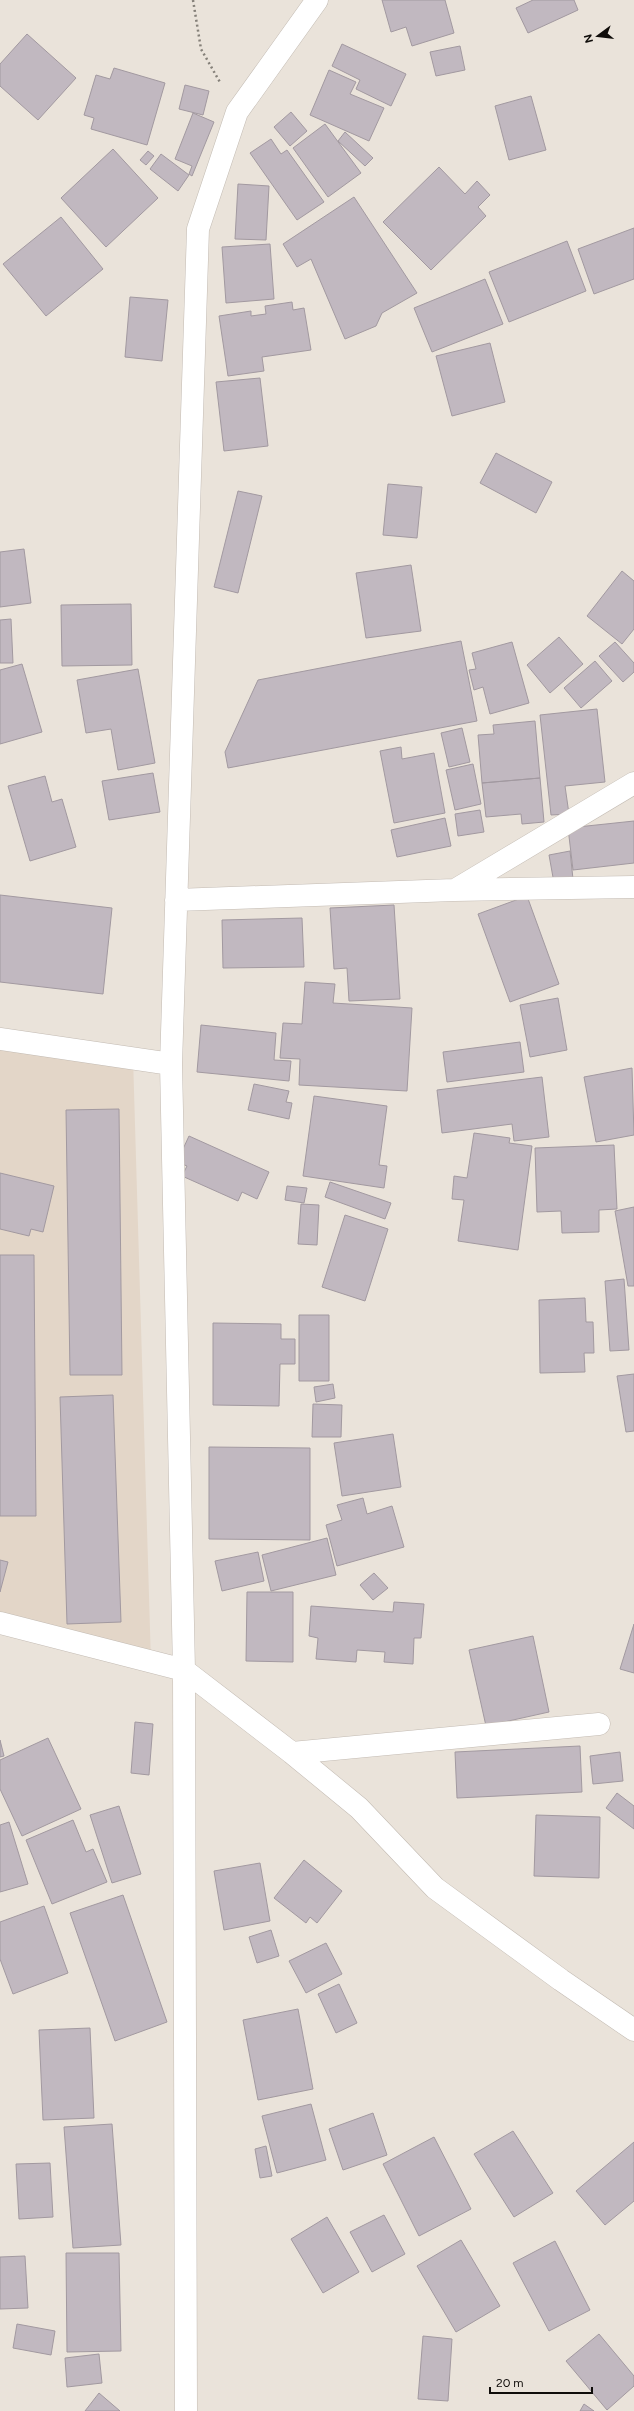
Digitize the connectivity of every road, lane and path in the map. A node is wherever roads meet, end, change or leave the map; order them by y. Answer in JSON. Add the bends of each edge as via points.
{"nodes":[{"id":1,"x":193,"y":0,"type":"edge"},
{"id":2,"x":318,"y":0,"type":"edge"},
{"id":3,"x":237,"y":112,"type":"junction"},
{"id":4,"x":634,"y":783,"type":"edge"},
{"id":5,"x":634,"y":887,"type":"edge"},
{"id":6,"x":454,"y":890,"type":"junction"},
{"id":7,"x":176,"y":900,"type":"junction"},
{"id":8,"x":0,"y":1039,"type":"edge"},
{"id":9,"x":171,"y":1064,"type":"junction"},
{"id":10,"x":0,"y":1623,"type":"edge"},
{"id":11,"x":184,"y":1670,"type":"junction"},
{"id":12,"x":599,"y":1724,"type":"dead end"},
{"id":13,"x":292,"y":1753,"type":"junction"},
{"id":14,"x":634,"y":2030,"type":"edge"},
{"id":15,"x":186,"y":2411,"type":"edge"}],
"edges":[{"from":1,"to":3,"type":"path","via":[[201,49]]},
{"from":2,"to":3,"type":"street"},
{"from":3,"to":7,"type":"street","via":[[198,228]]},
{"from":4,"to":6,"type":"street"},
{"from":5,"to":6,"type":"street"},
{"from":6,"to":7,"type":"street"},
{"from":7,"to":9,"type":"street"},
{"from":8,"to":9,"type":"street"},
{"from":9,"to":11,"type":"street"},
{"from":10,"to":11,"type":"street"},
{"from":11,"to":13,"type":"street"},
{"from":11,"to":15,"type":"street"},
{"from":12,"to":13,"type":"street"},
{"from":13,"to":14,"type":"street","via":[[359,1808],[435,1888]]}]}
